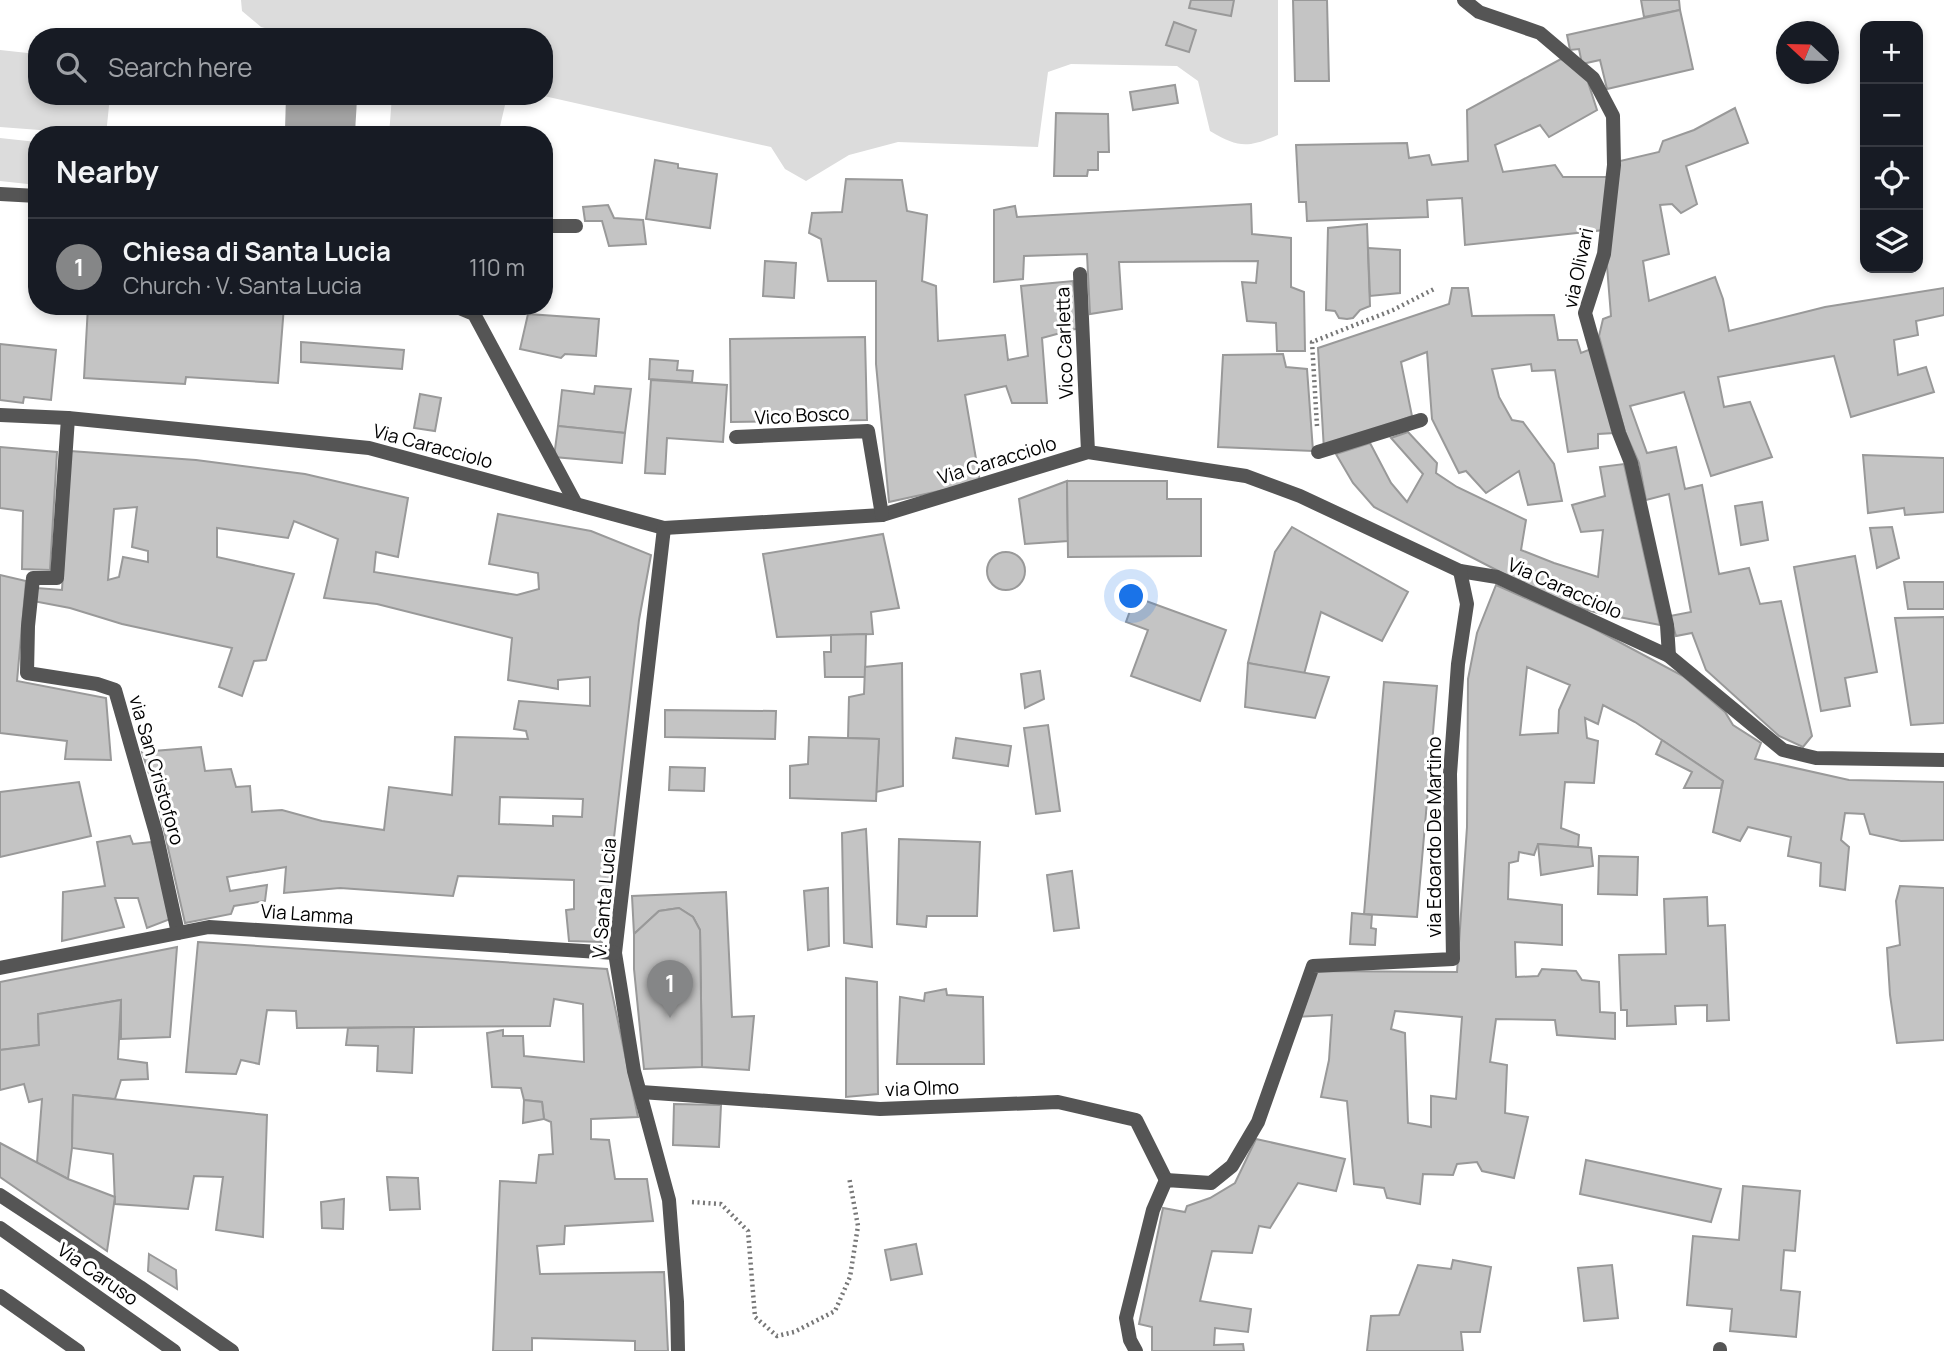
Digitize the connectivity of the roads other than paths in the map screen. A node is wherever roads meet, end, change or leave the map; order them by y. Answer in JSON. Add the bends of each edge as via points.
{"nodes":[{"id":1,"x":1464,"y":0,"type":"edge"},
{"id":2,"x":0,"y":194,"type":"edge"},
{"id":3,"x":28,"y":196,"type":"edge"},
{"id":4,"x":553,"y":226,"type":"edge"},
{"id":5,"x":576,"y":226,"type":"dead end"},
{"id":6,"x":1080,"y":274,"type":"dead end"},
{"id":7,"x":475,"y":315,"type":"edge"},
{"id":8,"x":0,"y":415,"type":"edge"},
{"id":9,"x":68,"y":418,"type":"junction"},
{"id":10,"x":1421,"y":420,"type":"dead end"},
{"id":11,"x":736,"y":437,"type":"dead end"},
{"id":12,"x":1088,"y":452,"type":"junction"},
{"id":13,"x":1318,"y":452,"type":"road end"},
{"id":14,"x":576,"y":504,"type":"junction"},
{"id":15,"x":882,"y":515,"type":"junction"},
{"id":16,"x":664,"y":528,"type":"junction"},
{"id":17,"x":1460,"y":570,"type":"junction"},
{"id":18,"x":1669,"y":656,"type":"junction"},
{"id":19,"x":1944,"y":760,"type":"edge"},
{"id":20,"x":178,"y":933,"type":"junction"},
{"id":21,"x":615,"y":953,"type":"junction"},
{"id":22,"x":0,"y":968,"type":"edge"},
{"id":23,"x":641,"y":1092,"type":"junction"},
{"id":24,"x":1166,"y":1180,"type":"junction"},
{"id":25,"x":0,"y":1195,"type":"edge"},
{"id":26,"x":0,"y":1228,"type":"edge"},
{"id":27,"x":0,"y":1296,"type":"edge"},
{"id":28,"x":78,"y":1351,"type":"edge"},
{"id":29,"x":174,"y":1351,"type":"edge"},
{"id":30,"x":232,"y":1351,"type":"edge"},
{"id":31,"x":678,"y":1351,"type":"edge"},
{"id":32,"x":1136,"y":1351,"type":"edge"}],
"edges":[{"from":1,"to":18,"type":"street","name":"via Olivari","via":[[1479,12],[1540,33],[1593,78],[1613,116],[1614,165],[1604,254],[1585,313],[1631,463],[1667,625]]},
{"from":2,"to":3,"type":"street"},
{"from":4,"to":5,"type":"street"},
{"from":6,"to":12,"type":"street","name":"Vico Carletta"},
{"from":7,"to":14,"type":"street"},
{"from":8,"to":9,"type":"street","name":"Via Caracciolo"},
{"from":9,"to":14,"type":"street","name":"Via Caracciolo","via":[[369,448]]},
{"from":9,"to":20,"type":"street","name":"via San Cristoforo","via":[[57,578],[33,578],[27,673],[114,690],[156,833]]},
{"from":10,"to":13,"type":"street"},
{"from":11,"to":15,"type":"street","name":"Vico Bosco","via":[[868,431]]},
{"from":12,"to":15,"type":"street","name":"Via Caracciolo"},
{"from":12,"to":17,"type":"street","name":"Via Caracciolo","via":[[1246,476]]},
{"from":14,"to":16,"type":"street","name":"Via Caracciolo"},
{"from":15,"to":16,"type":"street","name":"Via Caracciolo"},
{"from":16,"to":21,"type":"street","name":"V. Santa Lucia"},
{"from":17,"to":18,"type":"street","name":"Via Caracciolo","via":[[1497,577]]},
{"from":17,"to":24,"type":"street","name":"via Edoardo De Martino","via":[[1467,604],[1450,774],[1453,959],[1313,966],[1258,1122],[1232,1166],[1211,1183]]},
{"from":18,"to":19,"type":"street","name":"Via Caracciolo","via":[[1783,750],[1816,758]]},
{"from":20,"to":21,"type":"street","name":"Via Lamma","via":[[209,927]]},
{"from":20,"to":22,"type":"street","name":"Via Lamma"},
{"from":21,"to":23,"type":"street","name":"V. Santa Lucia"},
{"from":23,"to":24,"type":"street","name":"via Olmo","via":[[880,1109],[1058,1102],[1136,1120]]},
{"from":23,"to":31,"type":"street","name":"V. Santa Lucia","via":[[669,1200]]},
{"from":24,"to":32,"type":"street","via":[[1153,1210],[1126,1318]]},
{"from":25,"to":30,"type":"street"},
{"from":26,"to":29,"type":"street","name":"Via Caruso"},
{"from":27,"to":28,"type":"street"}]}
